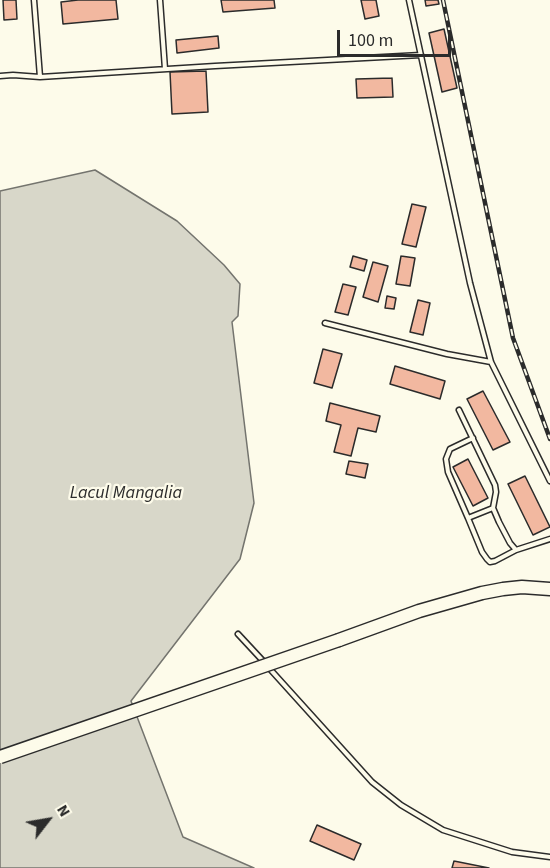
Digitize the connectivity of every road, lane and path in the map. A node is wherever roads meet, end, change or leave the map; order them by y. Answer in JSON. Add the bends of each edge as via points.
{"nodes":[{"id":1,"x":34,"y":0,"type":"edge"},
{"id":2,"x":160,"y":0,"type":"edge"},
{"id":3,"x":409,"y":0,"type":"edge"},
{"id":4,"x":421,"y":55,"type":"junction"},
{"id":5,"x":165,"y":69,"type":"junction"},
{"id":6,"x":0,"y":76,"type":"edge"},
{"id":7,"x":40,"y":77,"type":"junction"},
{"id":8,"x":325,"y":323,"type":"dead end"},
{"id":9,"x":491,"y":362,"type":"junction"},
{"id":10,"x":459,"y":410,"type":"dead end"},
{"id":11,"x":473,"y":438,"type":"junction"},
{"id":12,"x":550,"y":481,"type":"edge"},
{"id":13,"x":493,"y":508,"type":"junction"},
{"id":14,"x":468,"y":518,"type":"junction"},
{"id":15,"x":550,"y":539,"type":"edge"},
{"id":16,"x":516,"y":550,"type":"junction"},
{"id":17,"x":550,"y":589,"type":"edge"},
{"id":18,"x":238,"y":634,"type":"dead end"},
{"id":19,"x":0,"y":757,"type":"edge"},
{"id":20,"x":550,"y":857,"type":"edge"}],
"edges":[{"from":1,"to":7,"type":"lane"},
{"from":2,"to":5,"type":"lane"},
{"from":3,"to":4,"type":"lane"},
{"from":4,"to":5,"type":"lane"},
{"from":4,"to":9,"type":"lane"},
{"from":5,"to":7,"type":"lane"},
{"from":6,"to":7,"type":"lane"},
{"from":8,"to":9,"type":"lane"},
{"from":9,"to":12,"type":"lane"},
{"from":10,"to":11,"type":"lane"},
{"from":11,"to":13,"type":"lane","via":[[495,485]]},
{"from":11,"to":14,"type":"lane","via":[[450,450],[446,459]]},
{"from":13,"to":14,"type":"lane"},
{"from":13,"to":16,"type":"lane"},
{"from":14,"to":16,"type":"lane","via":[[490,562]]},
{"from":15,"to":16,"type":"lane"},
{"from":17,"to":19,"type":"highway","bridge":true,"via":[[503,589],[418,611]]},
{"from":18,"to":20,"type":"lane","via":[[372,783],[401,805],[443,830],[512,852]]}]}
